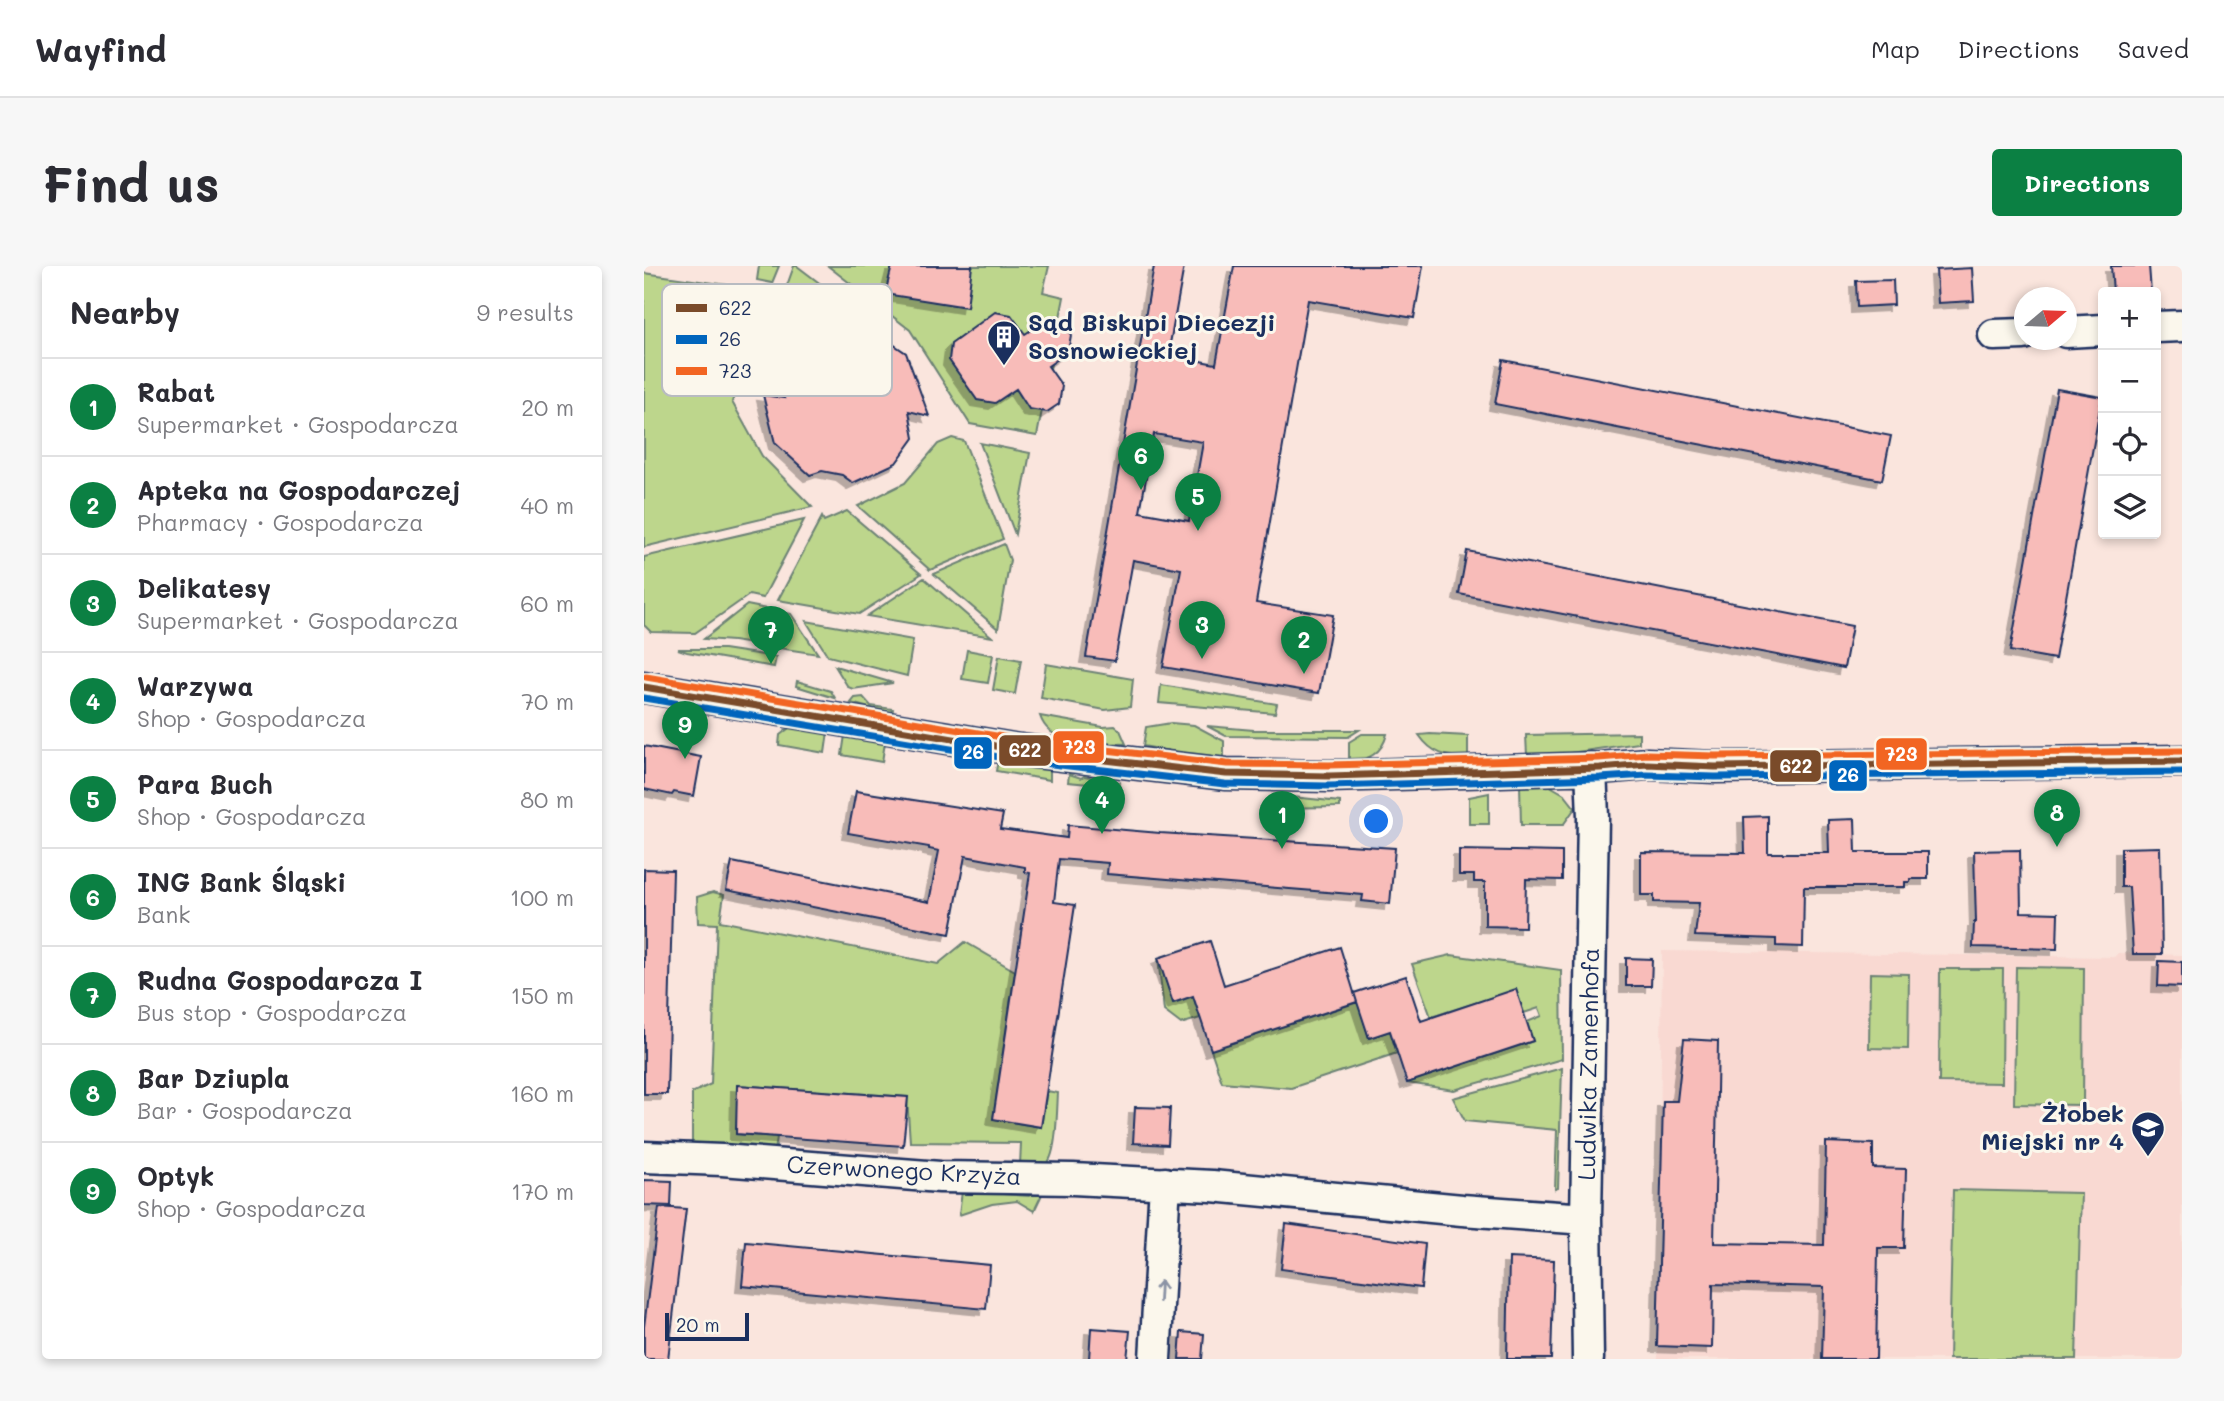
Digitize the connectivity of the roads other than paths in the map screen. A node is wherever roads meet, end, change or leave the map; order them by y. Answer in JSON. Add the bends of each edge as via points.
{"nodes":[{"id":1,"x":2182,"y":326,"type":"edge"},
{"id":2,"x":2161,"y":327,"type":"edge"},
{"id":3,"x":2098,"y":330,"type":"edge"},
{"id":4,"x":2077,"y":331,"type":"edge"},
{"id":5,"x":2014,"y":334,"type":"edge"},
{"id":6,"x":1994,"y":335,"type":"dead end"},
{"id":7,"x":644,"y":687,"type":"edge"},
{"id":8,"x":2182,"y":761,"type":"edge"},
{"id":9,"x":1591,"y":768,"type":"junction"},
{"id":10,"x":644,"y":1157,"type":"edge"},
{"id":11,"x":1165,"y":1183,"type":"junction"},
{"id":12,"x":1586,"y":1219,"type":"junction"},
{"id":13,"x":1155,"y":1359,"type":"edge"},
{"id":14,"x":1588,"y":1359,"type":"edge"}],
"edges":[{"from":1,"to":2,"type":"street"},
{"from":3,"to":4,"type":"street"},
{"from":5,"to":6,"type":"street"},
{"from":7,"to":9,"type":"street","via":[[1018,750],[1226,774],[1329,776]]},
{"from":8,"to":9,"type":"street"},
{"from":9,"to":12,"type":"street","name":"Ludwika Zamenhofa"},
{"from":10,"to":11,"type":"street","name":"Czerwonego Krzyża","via":[[940,1177]]},
{"from":11,"to":12,"type":"street","name":"Czerwonego Krzyża"},
{"from":13,"to":11,"type":"street","one_way":true},
{"from":12,"to":14,"type":"street","name":"Ludwika Zamenhofa"}]}
